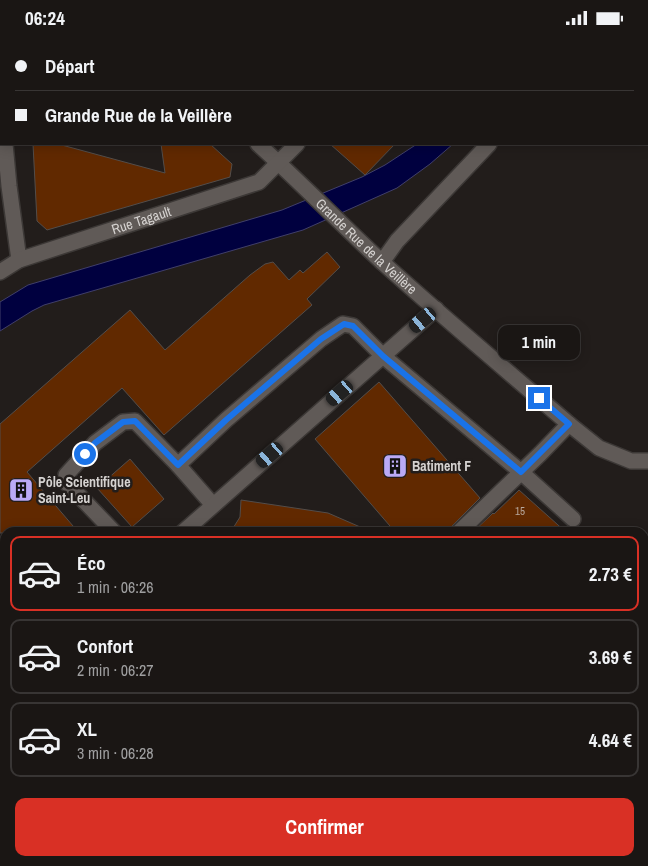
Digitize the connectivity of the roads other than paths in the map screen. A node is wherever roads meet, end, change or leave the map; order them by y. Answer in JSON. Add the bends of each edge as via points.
{"nodes":[{"id":1,"x":5,"y":145,"type":"edge"},
{"id":2,"x":259,"y":145,"type":"edge"},
{"id":3,"x":296,"y":145,"type":"edge"},
{"id":4,"x":488,"y":145,"type":"edge"},
{"id":5,"x":278,"y":162,"type":"junction"},
{"id":6,"x":19,"y":260,"type":"junction"},
{"id":7,"x":382,"y":262,"type":"junction"},
{"id":8,"x":0,"y":272,"type":"edge"},
{"id":9,"x":436,"y":309,"type":"junction"},
{"id":10,"x":383,"y":356,"type":"junction"},
{"id":11,"x":569,"y":424,"type":"junction"},
{"id":12,"x":648,"y":461,"type":"edge"},
{"id":13,"x":178,"y":465,"type":"junction"},
{"id":14,"x":521,"y":472,"type":"junction"},
{"id":15,"x":213,"y":505,"type":"junction"},
{"id":16,"x":573,"y":519,"type":"dead end"},
{"id":17,"x":110,"y":527,"type":"edge"},
{"id":18,"x":189,"y":527,"type":"edge"},
{"id":19,"x":464,"y":527,"type":"edge"}],
"edges":[{"from":1,"to":6,"type":"street"},
{"from":2,"to":5,"type":"street","name":"Grande Rue de la Veillère"},
{"from":3,"to":5,"type":"street","name":"Rue Tagault"},
{"from":4,"to":7,"type":"street","via":[[397,241]]},
{"from":5,"to":6,"type":"street","name":"Rue Tagault","via":[[259,182]]},
{"from":5,"to":7,"type":"street","name":"Grande Rue de la Veillère"},
{"from":6,"to":8,"type":"street","name":"Rue Tagault"},
{"from":7,"to":9,"type":"street","name":"Grande Rue de la Veillère"},
{"from":9,"to":10,"type":"street"},
{"from":9,"to":11,"type":"street","name":"Grande Rue de la Veillère"},
{"from":10,"to":13,"type":"street","via":[[353,326],[344,324],[321,339]]},
{"from":10,"to":14,"type":"street"},
{"from":10,"to":15,"type":"street"},
{"from":11,"to":12,"type":"street","name":"Grande Rue de la Veillère","via":[[598,448],[631,461]]},
{"from":11,"to":14,"type":"street"},
{"from":13,"to":15,"type":"street"},
{"from":13,"to":17,"type":"street","via":[[135,421],[123,422],[95,443],[66,475],[66,482]]},
{"from":14,"to":16,"type":"street"},
{"from":14,"to":19,"type":"street"},
{"from":15,"to":18,"type":"street"}]}
